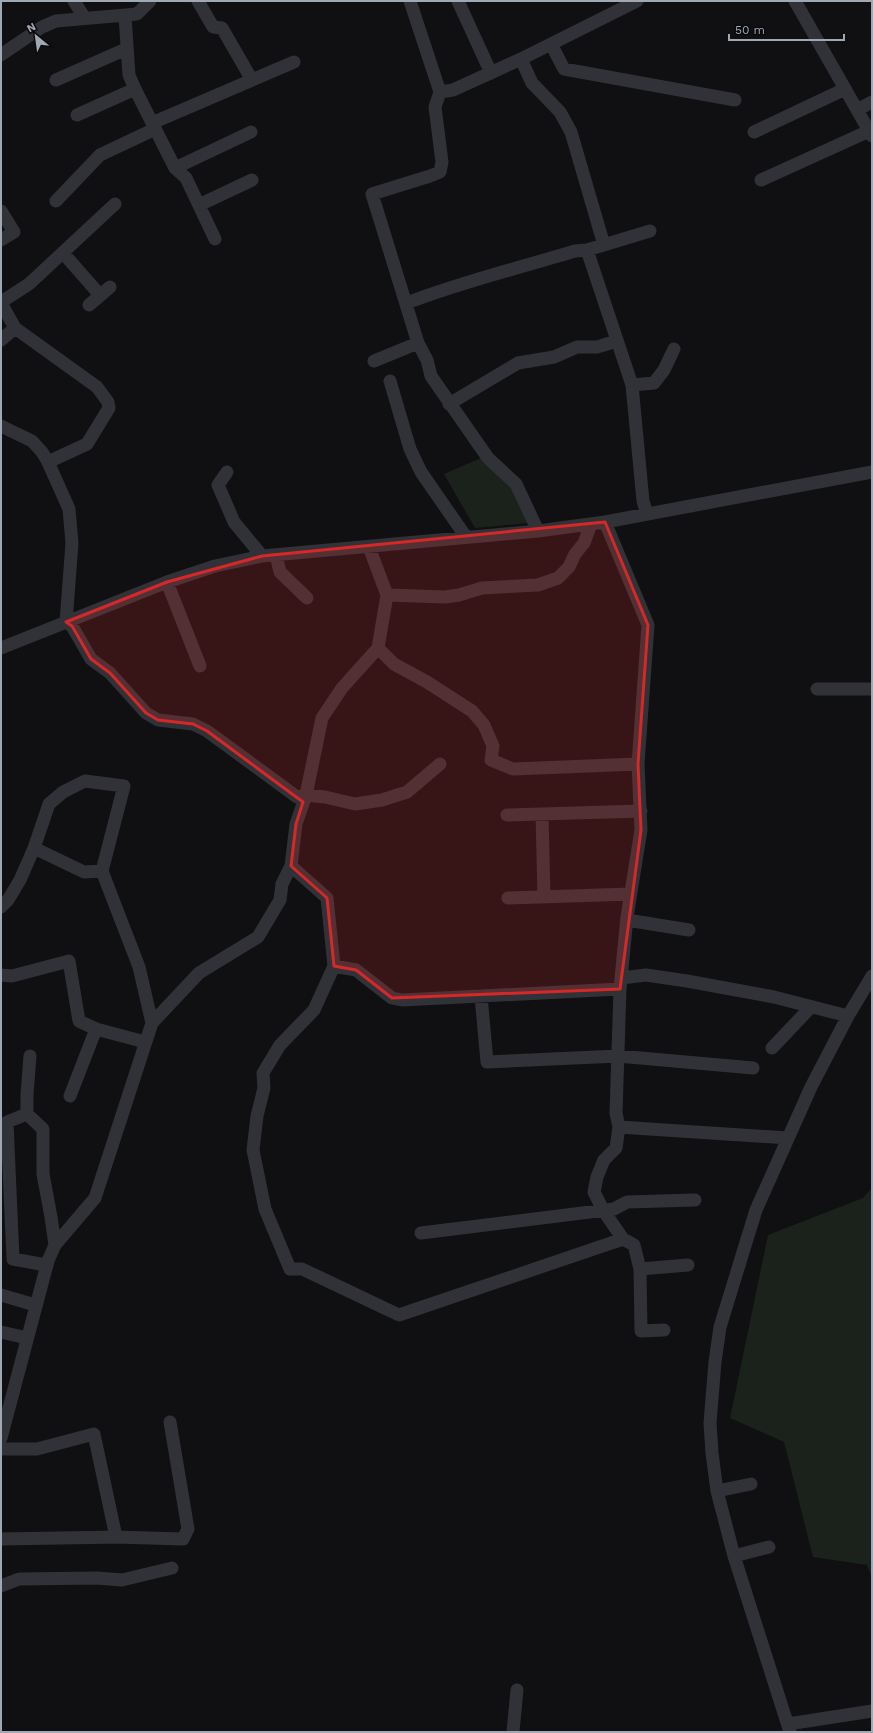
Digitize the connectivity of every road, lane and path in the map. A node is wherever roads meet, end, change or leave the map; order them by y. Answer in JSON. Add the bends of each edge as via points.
{"nodes":[{"id":1,"x":74,"y":1,"type":"edge"},
{"id":2,"x":150,"y":1,"type":"edge"},
{"id":3,"x":198,"y":1,"type":"edge"},
{"id":4,"x":410,"y":1,"type":"edge"},
{"id":5,"x":458,"y":1,"type":"edge"},
{"id":6,"x":637,"y":1,"type":"edge"},
{"id":7,"x":795,"y":1,"type":"edge"},
{"id":8,"x":125,"y":16,"type":"junction"},
{"id":9,"x":84,"y":17,"type":"junction"},
{"id":10,"x":551,"y":44,"type":"junction"},
{"id":11,"x":3,"y":49,"type":"edge"},
{"id":12,"x":126,"y":49,"type":"junction"},
{"id":13,"x":521,"y":59,"type":"junction"},
{"id":14,"x":294,"y":62,"type":"dead end"},
{"id":15,"x":491,"y":73,"type":"junction"},
{"id":16,"x":56,"y":80,"type":"dead end"},
{"id":17,"x":252,"y":80,"type":"junction"},
{"id":18,"x":135,"y":89,"type":"junction"},
{"id":19,"x":845,"y":89,"type":"junction"},
{"id":20,"x":440,"y":92,"type":"junction"},
{"id":21,"x":735,"y":100,"type":"dead end"},
{"id":22,"x":872,"y":102,"type":"edge"},
{"id":23,"x":857,"y":110,"type":"junction"},
{"id":24,"x":77,"y":115,"type":"dead end"},
{"id":25,"x":154,"y":126,"type":"junction"},
{"id":26,"x":252,"y":132,"type":"dead end"},
{"id":27,"x":754,"y":132,"type":"dead end"},
{"id":28,"x":870,"y":133,"type":"edge"},
{"id":29,"x":175,"y":168,"type":"junction"},
{"id":30,"x":252,"y":180,"type":"dead end"},
{"id":31,"x":762,"y":180,"type":"dead end"},
{"id":32,"x":56,"y":200,"type":"dead end"},
{"id":33,"x":115,"y":204,"type":"dead end"},
{"id":34,"x":199,"y":205,"type":"junction"},
{"id":35,"x":1,"y":211,"type":"edge"},
{"id":36,"x":650,"y":231,"type":"dead end"},
{"id":37,"x":215,"y":238,"type":"dead end"},
{"id":38,"x":1,"y":240,"type":"edge"},
{"id":39,"x":604,"y":245,"type":"junction"},
{"id":40,"x":587,"y":250,"type":"junction"},
{"id":41,"x":63,"y":253,"type":"junction"},
{"id":42,"x":1,"y":302,"type":"edge"},
{"id":43,"x":406,"y":303,"type":"junction"},
{"id":44,"x":89,"y":305,"type":"dead end"},
{"id":45,"x":15,"y":328,"type":"junction"},
{"id":46,"x":1,"y":340,"type":"edge"},
{"id":47,"x":617,"y":341,"type":"junction"},
{"id":48,"x":418,"y":343,"type":"junction"},
{"id":49,"x":674,"y":349,"type":"dead end"},
{"id":50,"x":374,"y":361,"type":"dead end"},
{"id":51,"x":390,"y":381,"type":"dead end"},
{"id":52,"x":632,"y":384,"type":"junction"},
{"id":53,"x":449,"y":404,"type":"junction"},
{"id":54,"x":1,"y":426,"type":"edge"},
{"id":55,"x":48,"y":462,"type":"junction"},
{"id":56,"x":227,"y":472,"type":"dead end"},
{"id":57,"x":872,"y":472,"type":"edge"},
{"id":58,"x":647,"y":514,"type":"junction"},
{"id":59,"x":605,"y":522,"type":"junction"},
{"id":60,"x":591,"y":524,"type":"junction"},
{"id":61,"x":538,"y":531,"type":"junction"},
{"id":62,"x":466,"y":537,"type":"junction"},
{"id":63,"x":369,"y":547,"type":"junction"},
{"id":64,"x":276,"y":555,"type":"junction"},
{"id":65,"x":262,"y":556,"type":"junction"},
{"id":66,"x":167,"y":582,"type":"junction"},
{"id":67,"x":387,"y":595,"type":"junction"},
{"id":68,"x":306,"y":598,"type":"dead end"},
{"id":69,"x":66,"y":622,"type":"junction"},
{"id":70,"x":1,"y":648,"type":"edge"},
{"id":71,"x":378,"y":648,"type":"junction"},
{"id":72,"x":200,"y":666,"type":"dead end"},
{"id":73,"x":872,"y":688,"type":"edge"},
{"id":74,"x":817,"y":689,"type":"dead end"},
{"id":75,"x":440,"y":764,"type":"dead end"},
{"id":76,"x":638,"y":764,"type":"junction"},
{"id":77,"x":306,"y":796,"type":"junction"},
{"id":78,"x":640,"y":811,"type":"junction"},
{"id":79,"x":542,"y":814,"type":"junction"},
{"id":80,"x":507,"y":815,"type":"dead end"},
{"id":81,"x":34,"y":848,"type":"junction"},
{"id":82,"x":291,"y":866,"type":"junction"},
{"id":83,"x":102,"y":871,"type":"junction"},
{"id":84,"x":631,"y":894,"type":"junction"},
{"id":85,"x":544,"y":896,"type":"junction"},
{"id":86,"x":508,"y":898,"type":"dead end"},
{"id":87,"x":1,"y":907,"type":"edge"},
{"id":88,"x":627,"y":920,"type":"junction"},
{"id":89,"x":689,"y":930,"type":"dead end"},
{"id":90,"x":334,"y":966,"type":"junction"},
{"id":91,"x":1,"y":975,"type":"edge"},
{"id":92,"x":872,"y":976,"type":"edge"},
{"id":93,"x":621,"y":984,"type":"junction"},
{"id":94,"x":481,"y":996,"type":"junction"},
{"id":95,"x":811,"y":1007,"type":"junction"},
{"id":96,"x":848,"y":1016,"type":"junction"},
{"id":97,"x":152,"y":1023,"type":"junction"},
{"id":98,"x":96,"y":1029,"type":"junction"},
{"id":99,"x":146,"y":1042,"type":"junction"},
{"id":100,"x":772,"y":1048,"type":"dead end"},
{"id":101,"x":30,"y":1056,"type":"dead end"},
{"id":102,"x":618,"y":1056,"type":"junction"},
{"id":103,"x":753,"y":1068,"type":"dead end"},
{"id":104,"x":70,"y":1096,"type":"dead end"},
{"id":105,"x":27,"y":1114,"type":"junction"},
{"id":106,"x":619,"y":1127,"type":"junction"},
{"id":107,"x":788,"y":1138,"type":"junction"},
{"id":108,"x":695,"y":1200,"type":"dead end"},
{"id":109,"x":603,"y":1210,"type":"junction"},
{"id":110,"x":421,"y":1233,"type":"dead end"},
{"id":111,"x":623,"y":1239,"type":"junction"},
{"id":112,"x":55,"y":1245,"type":"junction"},
{"id":113,"x":46,"y":1265,"type":"junction"},
{"id":114,"x":688,"y":1265,"type":"dead end"},
{"id":115,"x":640,"y":1269,"type":"junction"},
{"id":116,"x":1,"y":1295,"type":"edge"},
{"id":117,"x":35,"y":1305,"type":"junction"},
{"id":118,"x":664,"y":1330,"type":"dead end"},
{"id":119,"x":1,"y":1332,"type":"edge"},
{"id":120,"x":27,"y":1338,"type":"junction"},
{"id":121,"x":170,"y":1422,"type":"dead end"},
{"id":122,"x":1,"y":1435,"type":"edge"},
{"id":123,"x":1,"y":1449,"type":"edge"},
{"id":124,"x":751,"y":1484,"type":"dead end"},
{"id":125,"x":717,"y":1492,"type":"junction"},
{"id":126,"x":119,"y":1537,"type":"junction"},
{"id":127,"x":1,"y":1539,"type":"edge"},
{"id":128,"x":769,"y":1547,"type":"dead end"},
{"id":129,"x":734,"y":1556,"type":"junction"},
{"id":130,"x":172,"y":1568,"type":"dead end"},
{"id":131,"x":1,"y":1586,"type":"edge"},
{"id":132,"x":517,"y":1690,"type":"dead end"},
{"id":133,"x":872,"y":1711,"type":"edge"},
{"id":134,"x":789,"y":1728,"type":"edge"},
{"id":135,"x":513,"y":1732,"type":"edge"}],
"edges":[{"from":1,"to":9,"type":"street"},
{"from":2,"to":8,"type":"street","via":[[137,14]]},
{"from":3,"to":17,"type":"street","via":[[213,27],[222,28]]},
{"from":4,"to":20,"type":"street"},
{"from":5,"to":15,"type":"street"},
{"from":6,"to":10,"type":"street"},
{"from":7,"to":19,"type":"street"},
{"from":8,"to":9,"type":"street"},
{"from":8,"to":12,"type":"street"},
{"from":9,"to":11,"type":"street","via":[[56,21]]},
{"from":10,"to":13,"type":"street"},
{"from":10,"to":21,"type":"street","via":[[564,69]]},
{"from":12,"to":16,"type":"street"},
{"from":12,"to":18,"type":"street"},
{"from":13,"to":15,"type":"street"},
{"from":13,"to":39,"type":"street","via":[[532,83],[560,112],[571,132]]},
{"from":14,"to":17,"type":"street"},
{"from":15,"to":20,"type":"street","via":[[453,90]]},
{"from":17,"to":25,"type":"street"},
{"from":18,"to":24,"type":"street"},
{"from":18,"to":25,"type":"street"},
{"from":19,"to":23,"type":"street"},
{"from":19,"to":27,"type":"street"},
{"from":20,"to":43,"type":"street","via":[[435,107],[442,162],[440,172],[372,194]]},
{"from":22,"to":23,"type":"street"},
{"from":23,"to":28,"type":"street"},
{"from":25,"to":29,"type":"street"},
{"from":25,"to":32,"type":"street","via":[[100,155]]},
{"from":26,"to":29,"type":"street"},
{"from":28,"to":31,"type":"street"},
{"from":29,"to":34,"type":"street","via":[[186,178]]},
{"from":30,"to":34,"type":"street"},
{"from":33,"to":41,"type":"street"},
{"from":34,"to":37,"type":"street"},
{"from":35,"to":38,"type":"street","via":[[14,232]]},
{"from":36,"to":39,"type":"street"},
{"from":39,"to":40,"type":"street"},
{"from":40,"to":43,"type":"street","via":[[575,251],[472,280]]},
{"from":40,"to":47,"type":"street"},
{"from":41,"to":42,"type":"street","via":[[29,284]]},
{"from":41,"to":44,"type":"street","via":[[105,291]]},
{"from":42,"to":45,"type":"street"},
{"from":43,"to":48,"type":"street"},
{"from":45,"to":46,"type":"street"},
{"from":45,"to":55,"type":"street","via":[[97,387],[108,402],[109,408],[87,444]]},
{"from":47,"to":52,"type":"street"},
{"from":47,"to":53,"type":"street","via":[[597,347],[577,347],[554,357],[518,363]]},
{"from":48,"to":50,"type":"street"},
{"from":48,"to":53,"type":"street","via":[[427,360],[431,376]]},
{"from":49,"to":52,"type":"street","via":[[664,370],[654,383]]},
{"from":51,"to":62,"type":"street","via":[[410,449],[421,472]]},
{"from":52,"to":58,"type":"street","via":[[643,501]]},
{"from":53,"to":61,"type":"street","via":[[488,458],[516,484]]},
{"from":54,"to":55,"type":"street","via":[[32,441]]},
{"from":55,"to":69,"type":"street","via":[[69,509],[72,543]]},
{"from":56,"to":65,"type":"street","via":[[218,485],[223,500],[234,522]]},
{"from":57,"to":58,"type":"street"},
{"from":58,"to":59,"type":"street"},
{"from":59,"to":60,"type":"street"},
{"from":59,"to":76,"type":"street","via":[[648,625]]},
{"from":60,"to":61,"type":"street"},
{"from":60,"to":67,"type":"street","via":[[584,543],[575,554],[570,567],[558,578],[538,584],[482,588],[445,597]]},
{"from":61,"to":62,"type":"street"},
{"from":62,"to":63,"type":"street"},
{"from":63,"to":64,"type":"street"},
{"from":63,"to":67,"type":"street"},
{"from":64,"to":65,"type":"street"},
{"from":64,"to":68,"type":"street","via":[[280,572]]},
{"from":65,"to":66,"type":"street","via":[[215,566]]},
{"from":66,"to":69,"type":"street"},
{"from":66,"to":72,"type":"street"},
{"from":67,"to":71,"type":"street"},
{"from":69,"to":70,"type":"street"},
{"from":69,"to":77,"type":"street","via":[[72,626],[91,659],[110,673],[146,713],[158,720],[193,724],[208,731],[297,797]]},
{"from":71,"to":76,"type":"street","via":[[394,664],[472,711],[484,725],[493,746],[491,760],[513,769]]},
{"from":71,"to":77,"type":"street","via":[[342,688],[322,718]]},
{"from":73,"to":74,"type":"street"},
{"from":75,"to":77,"type":"street","via":[[407,792],[382,800],[355,804],[325,797]]},
{"from":76,"to":78,"type":"street"},
{"from":77,"to":82,"type":"street","via":[[296,824]]},
{"from":78,"to":79,"type":"street"},
{"from":78,"to":84,"type":"street","via":[[641,830]]},
{"from":79,"to":80,"type":"street"},
{"from":79,"to":85,"type":"street"},
{"from":81,"to":83,"type":"street","via":[[84,872]]},
{"from":81,"to":83,"type":"street","via":[[50,804],[63,792],[86,781],[124,786]]},
{"from":81,"to":87,"type":"street","via":[[20,880]]},
{"from":82,"to":90,"type":"street","via":[[327,898]]},
{"from":82,"to":97,"type":"street","via":[[282,884],[280,900],[258,937],[199,973]]},
{"from":83,"to":97,"type":"street","via":[[139,967]]},
{"from":84,"to":85,"type":"street"},
{"from":84,"to":88,"type":"street"},
{"from":85,"to":86,"type":"street"},
{"from":88,"to":89,"type":"street"},
{"from":88,"to":93,"type":"street"},
{"from":90,"to":94,"type":"street","via":[[356,970],[392,998],[402,1000]]},
{"from":90,"to":111,"type":"street","via":[[314,1010],[280,1045],[263,1073],[264,1088],[257,1116],[253,1150],[265,1209],[290,1269],[302,1269],[399,1315]]},
{"from":91,"to":98,"type":"street","via":[[12,976],[69,960],[79,1021]]},
{"from":92,"to":96,"type":"street"},
{"from":93,"to":94,"type":"street"},
{"from":93,"to":95,"type":"street","via":[[646,975],[774,997]]},
{"from":93,"to":102,"type":"street"},
{"from":94,"to":102,"type":"street","via":[[487,1062]]},
{"from":95,"to":96,"type":"street"},
{"from":95,"to":100,"type":"street"},
{"from":96,"to":107,"type":"street"},
{"from":97,"to":99,"type":"street"},
{"from":98,"to":99,"type":"street"},
{"from":98,"to":104,"type":"street"},
{"from":99,"to":112,"type":"street","via":[[95,1198]]},
{"from":101,"to":105,"type":"street","via":[[26,1094]]},
{"from":102,"to":103,"type":"street"},
{"from":102,"to":106,"type":"street","via":[[616,1114]]},
{"from":105,"to":112,"type":"street","via":[[43,1129],[43,1174]]},
{"from":105,"to":113,"type":"street","via":[[7,1122],[13,1259]]},
{"from":106,"to":107,"type":"street"},
{"from":106,"to":109,"type":"street","via":[[616,1148],[604,1160],[594,1192]]},
{"from":107,"to":125,"type":"street","via":[[756,1210],[720,1327],[710,1422]]},
{"from":108,"to":109,"type":"street","via":[[628,1202],[614,1210]]},
{"from":109,"to":110,"type":"street"},
{"from":109,"to":111,"type":"street"},
{"from":111,"to":115,"type":"street","via":[[634,1245]]},
{"from":112,"to":113,"type":"street"},
{"from":113,"to":117,"type":"street"},
{"from":114,"to":115,"type":"street"},
{"from":115,"to":118,"type":"street","via":[[641,1331]]},
{"from":116,"to":117,"type":"street"},
{"from":117,"to":120,"type":"street"},
{"from":119,"to":120,"type":"street"},
{"from":120,"to":122,"type":"street"},
{"from":121,"to":126,"type":"street","via":[[188,1529],[183,1539]]},
{"from":123,"to":126,"type":"street","via":[[37,1449],[94,1434],[116,1537]]},
{"from":124,"to":125,"type":"street"},
{"from":125,"to":129,"type":"street"},
{"from":126,"to":127,"type":"street"},
{"from":128,"to":129,"type":"street"},
{"from":129,"to":134,"type":"street"},
{"from":130,"to":131,"type":"street","via":[[122,1580],[19,1579]]},
{"from":132,"to":135,"type":"street"},
{"from":133,"to":134,"type":"street"}]}
